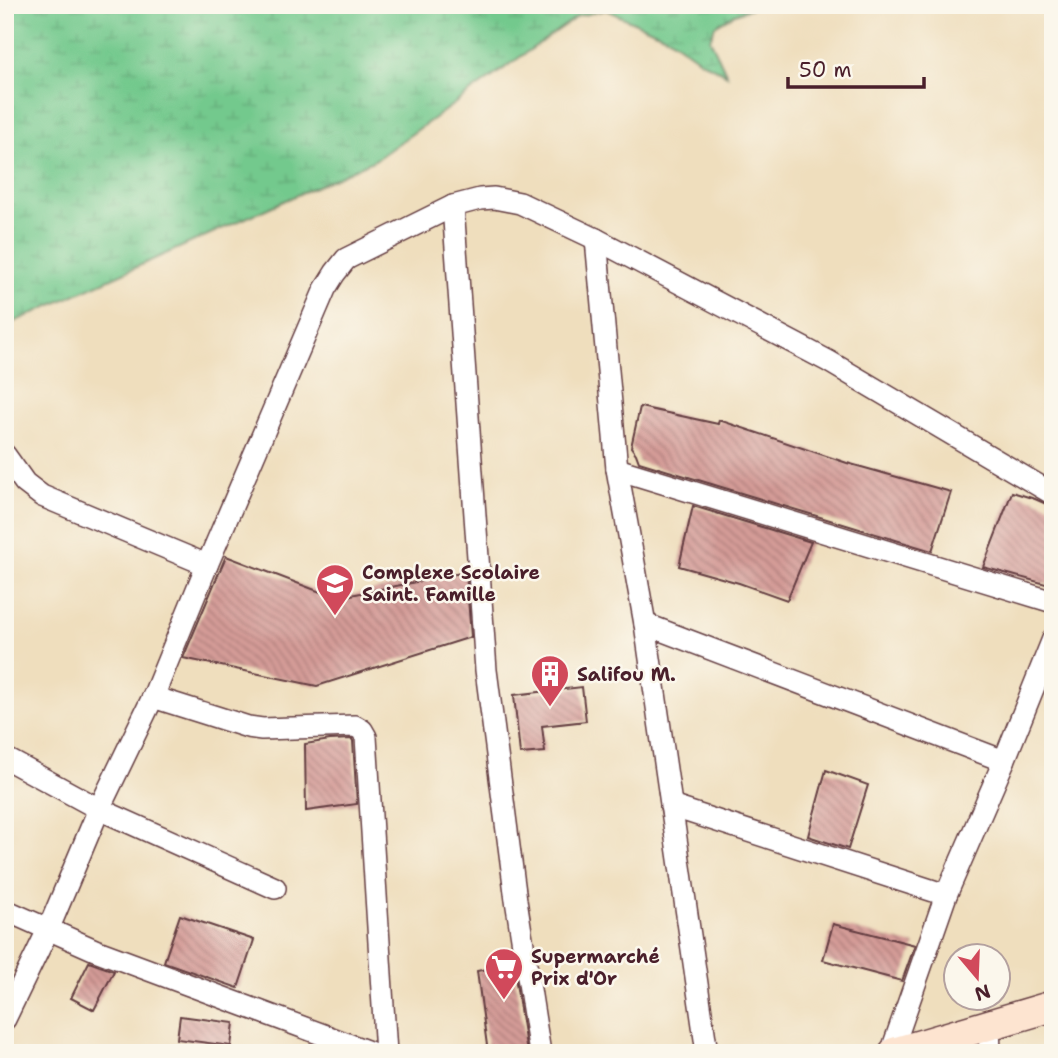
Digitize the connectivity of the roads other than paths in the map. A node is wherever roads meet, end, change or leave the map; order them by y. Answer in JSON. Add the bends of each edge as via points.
{"nodes":[{"id":1,"x":453,"y":206,"type":"junction"},
{"id":2,"x":596,"y":239,"type":"junction"},
{"id":3,"x":5,"y":455,"type":"edge"},
{"id":4,"x":617,"y":469,"type":"junction"},
{"id":5,"x":1053,"y":494,"type":"edge"},
{"id":6,"x":207,"y":565,"type":"junction"},
{"id":7,"x":1053,"y":602,"type":"edge"},
{"id":8,"x":645,"y":624,"type":"junction"},
{"id":9,"x":1053,"y":639,"type":"edge"},
{"id":10,"x":153,"y":697,"type":"junction"},
{"id":11,"x":5,"y":758,"type":"edge"},
{"id":12,"x":1004,"y":761,"type":"junction"},
{"id":13,"x":671,"y":806,"type":"junction"},
{"id":14,"x":99,"y":810,"type":"junction"},
{"id":15,"x":275,"y":888,"type":"dead end"},
{"id":16,"x":946,"y":895,"type":"junction"},
{"id":17,"x":5,"y":910,"type":"edge"},
{"id":18,"x":48,"y":930,"type":"junction"},
{"id":19,"x":1053,"y":1006,"type":"edge"},
{"id":20,"x":5,"y":1019,"type":"edge"},
{"id":21,"x":990,"y":1038,"type":"edge"},
{"id":22,"x":372,"y":1053,"type":"edge"},
{"id":23,"x":386,"y":1053,"type":"edge"},
{"id":24,"x":540,"y":1053,"type":"edge"},
{"id":25,"x":707,"y":1053,"type":"edge"},
{"id":26,"x":892,"y":1053,"type":"edge"}],
"edges":[{"from":1,"to":2,"type":"street","via":[[494,198],[520,203]]},
{"from":1,"to":6,"type":"street","via":[[346,259],[335,273]]},
{"from":1,"to":24,"type":"street","via":[[486,670]]},
{"from":2,"to":4,"type":"street"},
{"from":2,"to":5,"type":"street","via":[[828,361]]},
{"from":3,"to":6,"type":"street","via":[[25,483],[42,496]]},
{"from":4,"to":7,"type":"street"},
{"from":4,"to":8,"type":"street"},
{"from":6,"to":10,"type":"street"},
{"from":8,"to":12,"type":"street"},
{"from":8,"to":13,"type":"street"},
{"from":9,"to":12,"type":"street"},
{"from":10,"to":14,"type":"street"},
{"from":10,"to":23,"type":"street","via":[[248,727],[355,726],[362,730]]},
{"from":11,"to":14,"type":"street"},
{"from":12,"to":16,"type":"street"},
{"from":13,"to":16,"type":"street"},
{"from":13,"to":25,"type":"street"},
{"from":14,"to":15,"type":"street"},
{"from":14,"to":18,"type":"street"},
{"from":16,"to":26,"type":"street"},
{"from":17,"to":18,"type":"street"},
{"from":18,"to":20,"type":"street"},
{"from":18,"to":22,"type":"street"},
{"from":19,"to":21,"type":"main road"},
{"from":21,"to":26,"type":"main road"}]}
